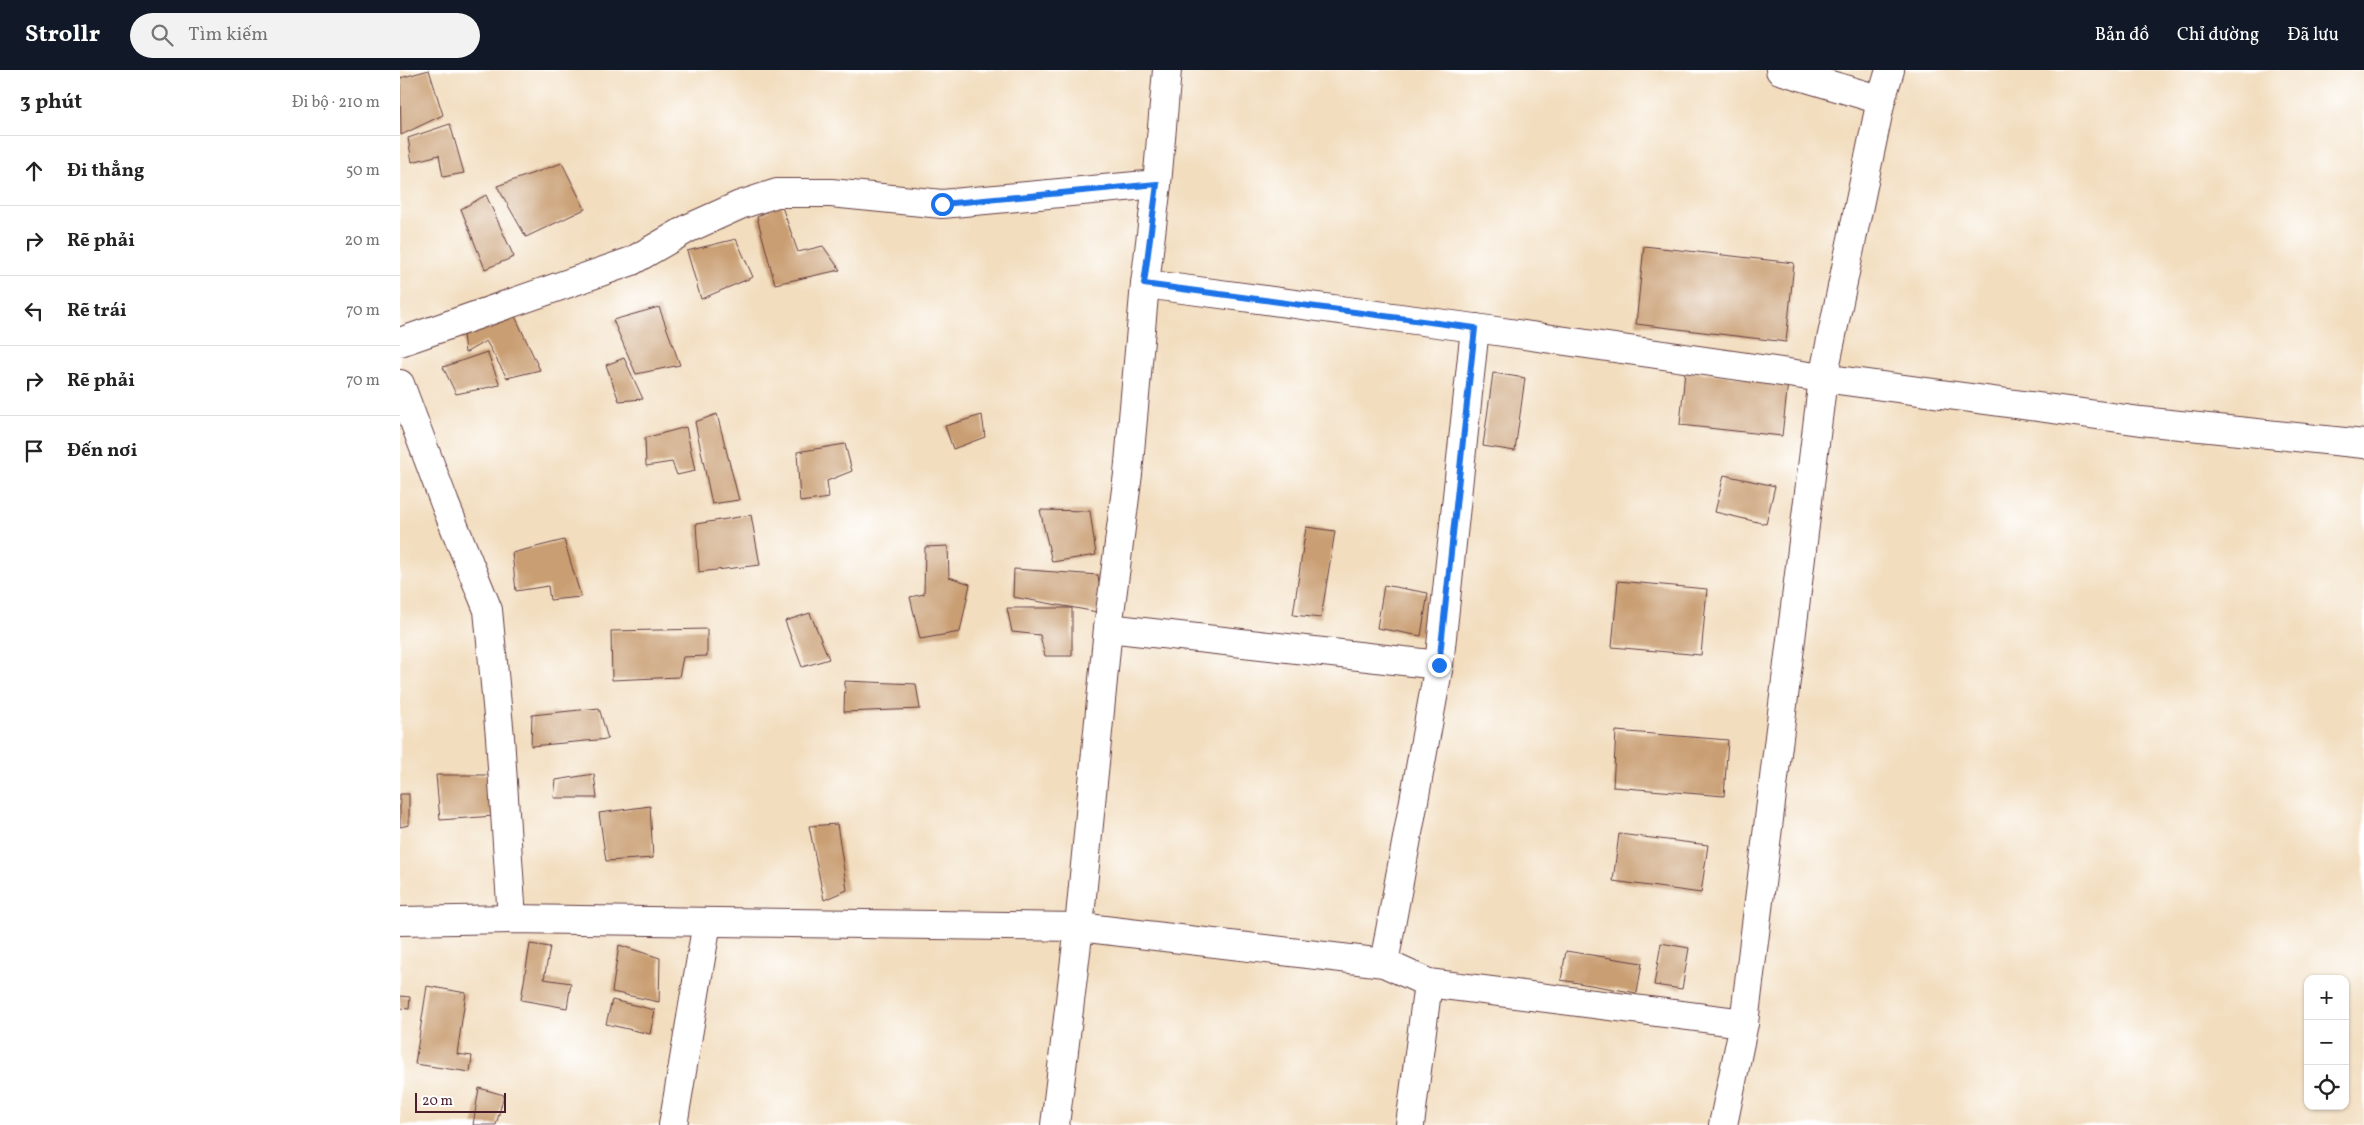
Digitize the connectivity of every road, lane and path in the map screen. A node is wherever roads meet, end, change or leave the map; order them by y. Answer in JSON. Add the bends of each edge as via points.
{"nodes":[{"id":1,"x":1167,"y":70,"type":"edge"},
{"id":2,"x":1780,"y":70,"type":"edge"},
{"id":3,"x":1890,"y":70,"type":"edge"},
{"id":4,"x":1881,"y":100,"type":"junction"},
{"id":5,"x":1157,"y":184,"type":"junction"},
{"id":6,"x":1144,"y":284,"type":"junction"},
{"id":7,"x":1475,"y":328,"type":"junction"},
{"id":8,"x":400,"y":342,"type":"edge"},
{"id":9,"x":1823,"y":378,"type":"junction"},
{"id":10,"x":400,"y":384,"type":"edge"},
{"id":11,"x":2364,"y":444,"type":"edge"},
{"id":12,"x":1108,"y":628,"type":"junction"},
{"id":13,"x":1439,"y":665,"type":"junction"},
{"id":14,"x":512,"y":920,"type":"junction"},
{"id":15,"x":400,"y":922,"type":"edge"},
{"id":16,"x":707,"y":922,"type":"junction"},
{"id":17,"x":1078,"y":927,"type":"junction"},
{"id":18,"x":1384,"y":963,"type":"junction"},
{"id":19,"x":1428,"y":983,"type":"junction"},
{"id":20,"x":1744,"y":1023,"type":"junction"},
{"id":21,"x":673,"y":1125,"type":"edge"},
{"id":22,"x":1054,"y":1125,"type":"edge"},
{"id":23,"x":1410,"y":1125,"type":"edge"},
{"id":24,"x":1722,"y":1125,"type":"edge"}],
"edges":[{"from":1,"to":5,"type":"street"},
{"from":2,"to":4,"type":"street"},
{"from":3,"to":4,"type":"street"},
{"from":4,"to":9,"type":"street"},
{"from":5,"to":6,"type":"street"},
{"from":5,"to":8,"type":"street","via":[[942,204],[831,193],[777,193],[740,205],[689,228],[632,261]]},
{"from":6,"to":7,"type":"street"},
{"from":6,"to":12,"type":"street","via":[[1128,474]]},
{"from":7,"to":9,"type":"street"},
{"from":7,"to":13,"type":"street"},
{"from":9,"to":11,"type":"street","via":[[2141,420]]},
{"from":9,"to":20,"type":"street"},
{"from":10,"to":14,"type":"street","via":[[488,610]]},
{"from":12,"to":13,"type":"street"},
{"from":12,"to":17,"type":"street"},
{"from":13,"to":18,"type":"street"},
{"from":14,"to":15,"type":"street"},
{"from":14,"to":16,"type":"street"},
{"from":16,"to":17,"type":"street"},
{"from":16,"to":21,"type":"street"},
{"from":17,"to":18,"type":"street"},
{"from":17,"to":22,"type":"street"},
{"from":18,"to":19,"type":"street"},
{"from":19,"to":20,"type":"street"},
{"from":19,"to":23,"type":"street"},
{"from":20,"to":24,"type":"street"}]}
